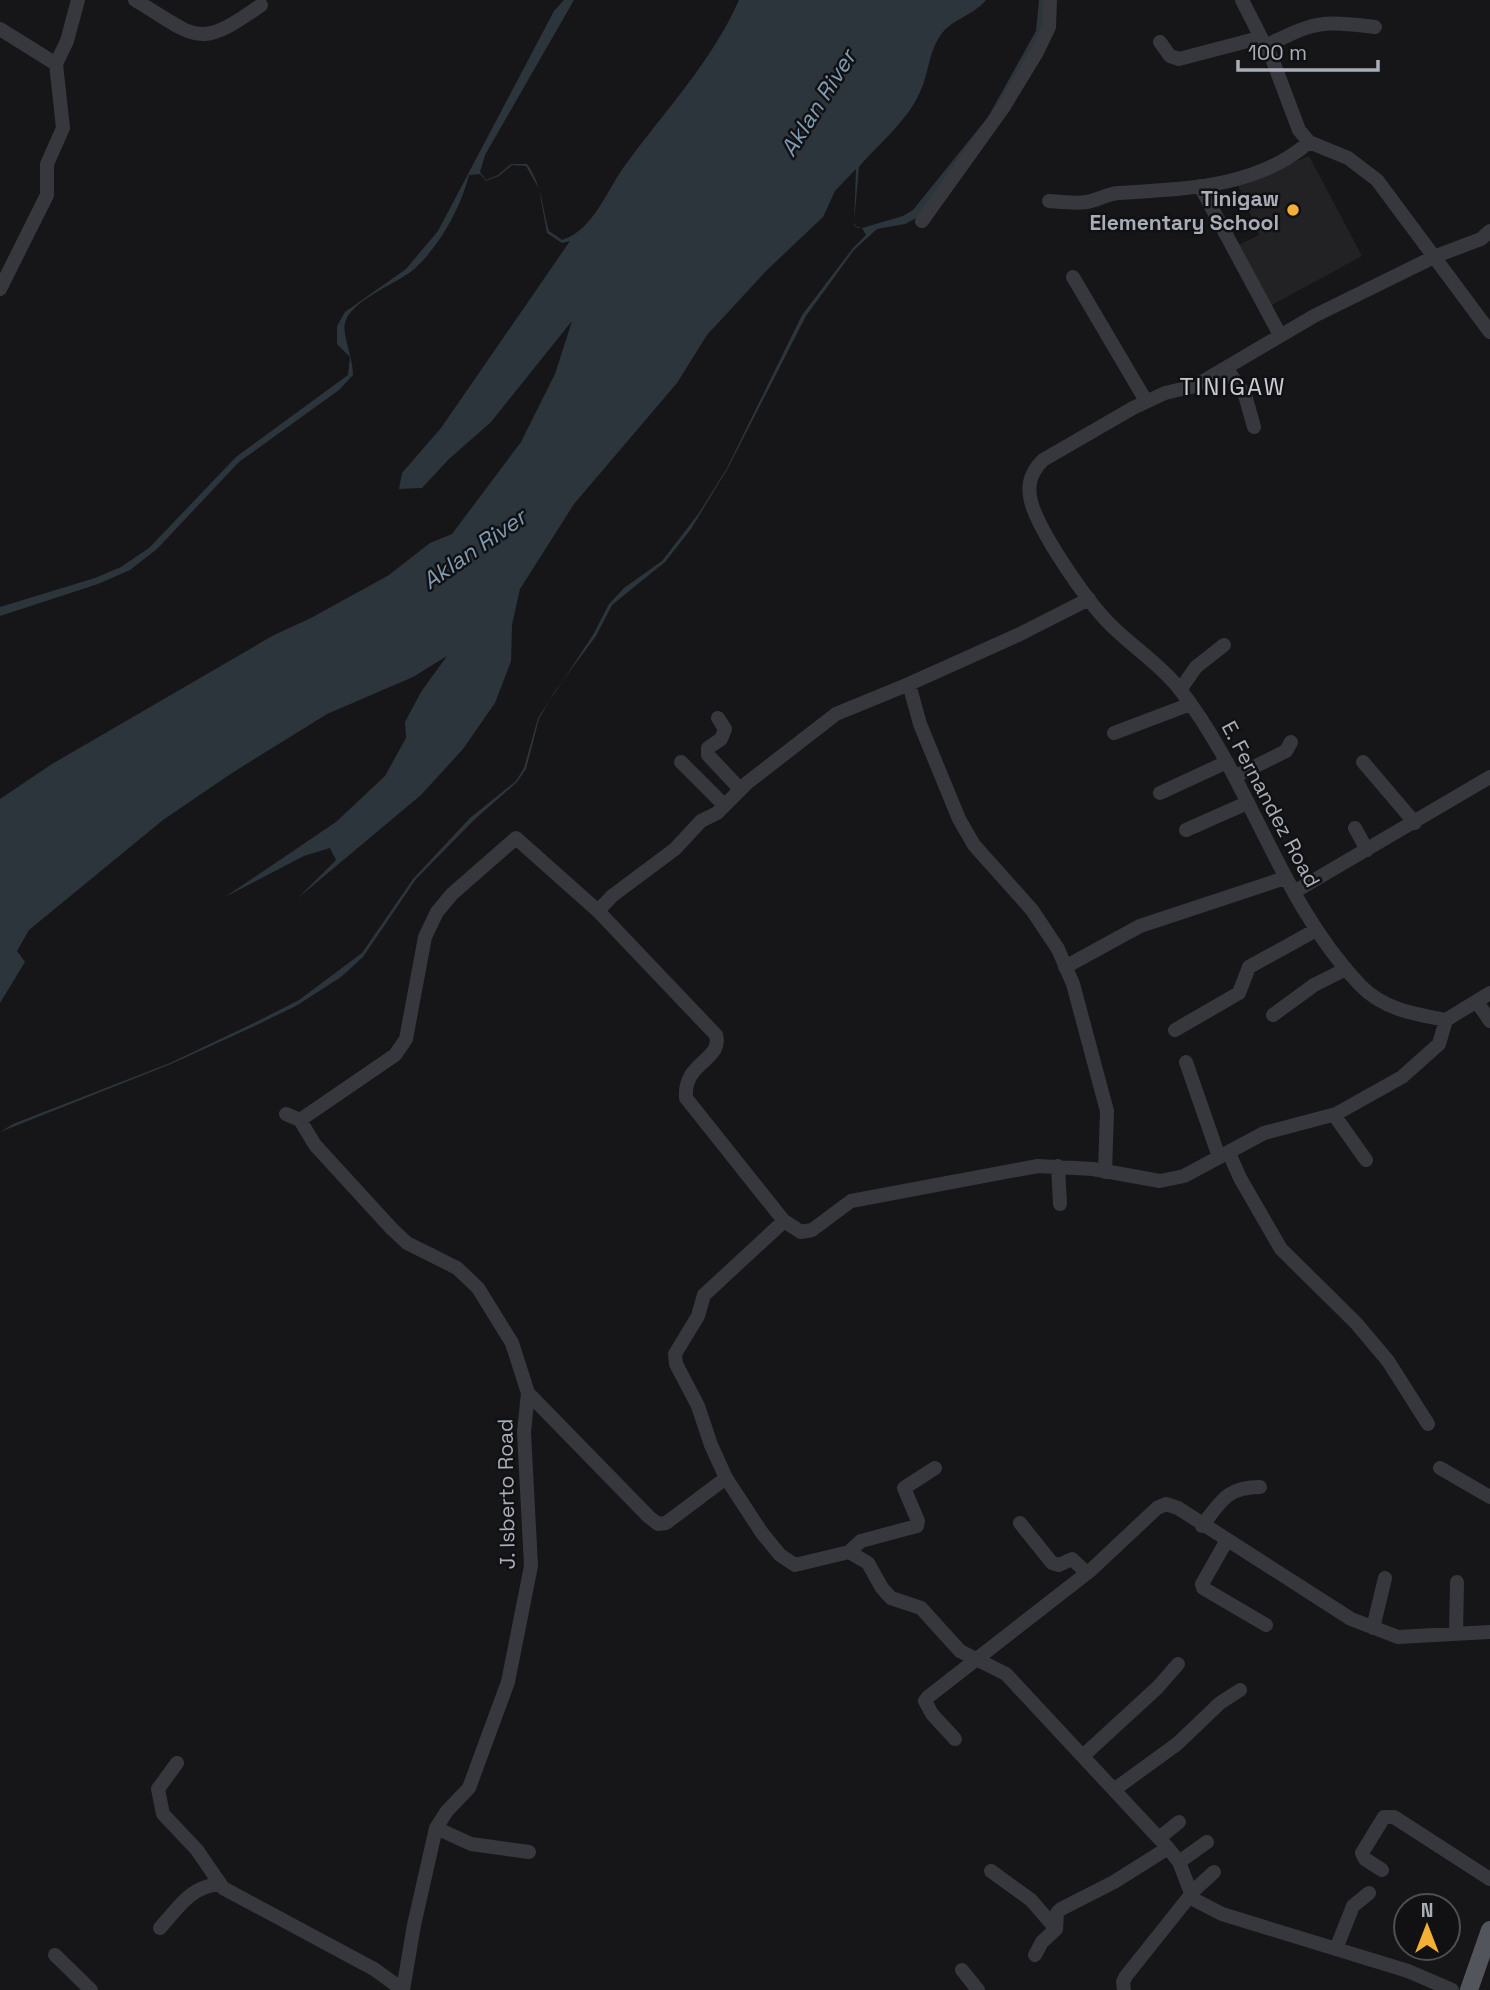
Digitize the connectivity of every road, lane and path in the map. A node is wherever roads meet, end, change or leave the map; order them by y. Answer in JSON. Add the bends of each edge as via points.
{"nodes":[{"id":1,"x":78,"y":0,"type":"edge"},
{"id":2,"x":135,"y":0,"type":"edge"},
{"id":3,"x":1050,"y":0,"type":"edge"},
{"id":4,"x":1242,"y":0,"type":"edge"},
{"id":5,"x":261,"y":5,"type":"dead end"},
{"id":6,"x":1374,"y":27,"type":"dead end"},
{"id":7,"x":0,"y":29,"type":"edge"},
{"id":8,"x":1160,"y":42,"type":"dead end"},
{"id":9,"x":1261,"y":42,"type":"junction"},
{"id":10,"x":56,"y":64,"type":"junction"},
{"id":11,"x":1309,"y":142,"type":"junction"},
{"id":12,"x":1200,"y":186,"type":"junction"},
{"id":13,"x":1049,"y":201,"type":"dead end"},
{"id":14,"x":922,"y":220,"type":"dead end"},
{"id":15,"x":1490,"y":231,"type":"edge"},
{"id":16,"x":1436,"y":256,"type":"junction"},
{"id":17,"x":1073,"y":276,"type":"dead end"},
{"id":18,"x":0,"y":289,"type":"edge"},
{"id":19,"x":1490,"y":332,"type":"edge"},
{"id":20,"x":1280,"y":335,"type":"junction"},
{"id":21,"x":1226,"y":368,"type":"junction"},
{"id":22,"x":1146,"y":401,"type":"junction"},
{"id":23,"x":1254,"y":427,"type":"dead end"},
{"id":24,"x":1089,"y":599,"type":"junction"},
{"id":25,"x":1224,"y":645,"type":"dead end"},
{"id":26,"x":909,"y":684,"type":"junction"},
{"id":27,"x":1180,"y":690,"type":"junction"},
{"id":28,"x":1188,"y":705,"type":"junction"},
{"id":29,"x":718,"y":718,"type":"dead end"},
{"id":30,"x":1114,"y":733,"type":"dead end"},
{"id":31,"x":1290,"y":742,"type":"dead end"},
{"id":32,"x":681,"y":762,"type":"dead end"},
{"id":33,"x":1227,"y":762,"type":"junction"},
{"id":34,"x":1363,"y":762,"type":"dead end"},
{"id":35,"x":1236,"y":776,"type":"junction"},
{"id":36,"x":1490,"y":777,"type":"edge"},
{"id":37,"x":740,"y":789,"type":"junction"},
{"id":38,"x":1160,"y":793,"type":"dead end"},
{"id":39,"x":1247,"y":803,"type":"junction"},
{"id":40,"x":724,"y":805,"type":"junction"},
{"id":41,"x":1415,"y":824,"type":"junction"},
{"id":42,"x":1354,"y":828,"type":"dead end"},
{"id":43,"x":1186,"y":830,"type":"dead end"},
{"id":44,"x":1367,"y":850,"type":"junction"},
{"id":45,"x":1285,"y":878,"type":"junction"},
{"id":46,"x":1294,"y":892,"type":"junction"},
{"id":47,"x":598,"y":911,"type":"junction"},
{"id":48,"x":1316,"y":930,"type":"junction"},
{"id":49,"x":1065,"y":967,"type":"junction"},
{"id":50,"x":1346,"y":968,"type":"junction"},
{"id":51,"x":1490,"y":993,"type":"edge"},
{"id":52,"x":1477,"y":1002,"type":"junction"},
{"id":53,"x":1273,"y":1015,"type":"dead end"},
{"id":54,"x":1446,"y":1020,"type":"junction"},
{"id":55,"x":1490,"y":1021,"type":"edge"},
{"id":56,"x":1175,"y":1030,"type":"dead end"},
{"id":57,"x":1186,"y":1062,"type":"dead end"},
{"id":58,"x":1334,"y":1115,"type":"junction"},
{"id":59,"x":1224,"y":1155,"type":"junction"},
{"id":60,"x":1366,"y":1160,"type":"dead end"},
{"id":61,"x":1058,"y":1166,"type":"junction"},
{"id":62,"x":1105,"y":1172,"type":"junction"},
{"id":63,"x":1060,"y":1204,"type":"dead end"},
{"id":64,"x":784,"y":1221,"type":"junction"},
{"id":65,"x":528,"y":1393,"type":"junction"},
{"id":66,"x":1427,"y":1424,"type":"dead end"},
{"id":67,"x":935,"y":1468,"type":"dead end"},
{"id":68,"x":1440,"y":1468,"type":"dead end"},
{"id":69,"x":726,"y":1478,"type":"junction"},
{"id":70,"x":1261,"y":1487,"type":"dead end"},
{"id":71,"x":1490,"y":1497,"type":"edge"},
{"id":72,"x":1020,"y":1523,"type":"dead end"},
{"id":73,"x":1202,"y":1526,"type":"junction"},
{"id":74,"x":1227,"y":1540,"type":"junction"},
{"id":75,"x":849,"y":1552,"type":"junction"},
{"id":76,"x":1087,"y":1573,"type":"junction"},
{"id":77,"x":1385,"y":1578,"type":"dead end"},
{"id":78,"x":1457,"y":1582,"type":"dead end"},
{"id":79,"x":1266,"y":1625,"type":"dead end"},
{"id":80,"x":1373,"y":1628,"type":"junction"},
{"id":81,"x":1490,"y":1632,"type":"edge"},
{"id":82,"x":1456,"y":1634,"type":"junction"},
{"id":83,"x":976,"y":1660,"type":"junction"},
{"id":84,"x":1178,"y":1664,"type":"dead end"},
{"id":85,"x":1240,"y":1690,"type":"dead end"},
{"id":86,"x":955,"y":1739,"type":"dead end"},
{"id":87,"x":1084,"y":1755,"type":"junction"},
{"id":88,"x":177,"y":1763,"type":"dead end"},
{"id":89,"x":1115,"y":1789,"type":"junction"},
{"id":90,"x":1179,"y":1822,"type":"dead end"},
{"id":91,"x":436,"y":1828,"type":"junction"},
{"id":92,"x":1207,"y":1842,"type":"dead end"},
{"id":93,"x":1164,"y":1843,"type":"junction"},
{"id":94,"x":529,"y":1852,"type":"dead end"},
{"id":95,"x":1178,"y":1862,"type":"junction"},
{"id":96,"x":1381,"y":1870,"type":"dead end"},
{"id":97,"x":991,"y":1871,"type":"dead end"},
{"id":98,"x":1214,"y":1872,"type":"dead end"},
{"id":99,"x":1490,"y":1879,"type":"edge"},
{"id":100,"x":219,"y":1884,"type":"junction"},
{"id":101,"x":1370,"y":1894,"type":"dead end"},
{"id":102,"x":1190,"y":1895,"type":"junction"},
{"id":103,"x":160,"y":1928,"type":"dead end"},
{"id":104,"x":1056,"y":1929,"type":"junction"},
{"id":105,"x":1490,"y":1930,"type":"edge"},
{"id":106,"x":1336,"y":1949,"type":"junction"},
{"id":107,"x":55,"y":1955,"type":"dead end"},
{"id":108,"x":1035,"y":1955,"type":"dead end"},
{"id":109,"x":962,"y":1970,"type":"dead end"},
{"id":110,"x":74,"y":1984,"type":"edge"},
{"id":111,"x":91,"y":1990,"type":"edge"},
{"id":112,"x":403,"y":1990,"type":"edge"},
{"id":113,"x":978,"y":1990,"type":"edge"},
{"id":114,"x":1124,"y":1990,"type":"edge"},
{"id":115,"x":1465,"y":1990,"type":"edge"}],
"edges":[{"from":1,"to":10,"type":"street"},
{"from":2,"to":5,"type":"street","via":[[184,30],[211,35]]},
{"from":3,"to":14,"type":"street","via":[[1049,27],[1037,52],[1003,108]]},
{"from":4,"to":9,"type":"street"},
{"from":6,"to":9,"type":"street","via":[[1313,23]]},
{"from":7,"to":10,"type":"street"},
{"from":8,"to":9,"type":"street","via":[[1170,56],[1179,59]]},
{"from":9,"to":11,"type":"street","via":[[1299,130]]},
{"from":10,"to":18,"type":"street","via":[[63,128],[47,164],[47,195]]},
{"from":11,"to":12,"type":"street","via":[[1293,157],[1255,174]]},
{"from":11,"to":16,"type":"street","via":[[1348,158],[1377,180]]},
{"from":12,"to":13,"type":"street","via":[[1117,193],[1086,202]]},
{"from":12,"to":20,"type":"street"},
{"from":15,"to":16,"type":"street","name":"E. Fernandez Road"},
{"from":16,"to":19,"type":"street"},
{"from":16,"to":20,"type":"street","name":"E. Fernandez Road"},
{"from":17,"to":22,"type":"street"},
{"from":20,"to":21,"type":"street","name":"E. Fernandez Road"},
{"from":21,"to":22,"type":"street","name":"E. Fernandez Road","via":[[1195,386]]},
{"from":21,"to":23,"type":"street","via":[[1245,396]]},
{"from":22,"to":24,"type":"street","name":"E. Fernandez Road","via":[[1044,460],[1028,484],[1033,508]]},
{"from":24,"to":26,"type":"street"},
{"from":24,"to":27,"type":"street","name":"E. Fernandez Road"},
{"from":25,"to":27,"type":"street","via":[[1196,667]]},
{"from":26,"to":37,"type":"street","via":[[836,714]]},
{"from":26,"to":49,"type":"street","via":[[959,820],[974,845],[1032,910]]},
{"from":27,"to":28,"type":"street","name":"E. Fernandez Road"},
{"from":28,"to":30,"type":"street"},
{"from":28,"to":33,"type":"street","name":"E. Fernandez Road"},
{"from":29,"to":37,"type":"street","via":[[725,729],[721,739],[708,748],[708,755]]},
{"from":31,"to":35,"type":"street","via":[[1286,751]]},
{"from":32,"to":40,"type":"street"},
{"from":33,"to":35,"type":"street","name":"E. Fernandez Road"},
{"from":33,"to":38,"type":"street"},
{"from":34,"to":41,"type":"street"},
{"from":35,"to":39,"type":"street","name":"E. Fernandez Road"},
{"from":36,"to":41,"type":"street"},
{"from":37,"to":40,"type":"street"},
{"from":39,"to":43,"type":"street"},
{"from":39,"to":45,"type":"street","name":"E. Fernandez Road"},
{"from":40,"to":47,"type":"street"},
{"from":41,"to":44,"type":"street"},
{"from":42,"to":44,"type":"street"},
{"from":44,"to":46,"type":"street"},
{"from":45,"to":46,"type":"street","name":"E. Fernandez Road"},
{"from":45,"to":49,"type":"street","via":[[1140,926]]},
{"from":46,"to":48,"type":"street","name":"E. Fernandez Road"},
{"from":47,"to":64,"type":"street","via":[[716,1035],[715,1051],[685,1083],[686,1098]]},
{"from":47,"to":65,"type":"street","via":[[516,838],[437,912],[425,937],[406,1039],[395,1055],[293,1117],[407,1243],[457,1268],[478,1288],[512,1343]]},
{"from":48,"to":50,"type":"street","name":"E. Fernandez Road"},
{"from":48,"to":56,"type":"street","via":[[1249,967],[1239,992]]},
{"from":49,"to":62,"type":"street","via":[[1107,1111]]},
{"from":50,"to":53,"type":"street"},
{"from":50,"to":54,"type":"street","name":"E. Fernandez Road","via":[[1376,1000],[1401,1011]]},
{"from":51,"to":52,"type":"street"},
{"from":52,"to":54,"type":"street"},
{"from":52,"to":55,"type":"street"},
{"from":54,"to":58,"type":"street","via":[[1430,1055],[1402,1077]]},
{"from":57,"to":59,"type":"street"},
{"from":58,"to":59,"type":"street","via":[[1264,1133]]},
{"from":58,"to":60,"type":"street"},
{"from":59,"to":62,"type":"street","via":[[1172,1180]]},
{"from":59,"to":66,"type":"street","via":[[1281,1249],[1331,1296],[1388,1362]]},
{"from":61,"to":62,"type":"street"},
{"from":61,"to":63,"type":"street"},
{"from":61,"to":64,"type":"street","via":[[1013,1169],[851,1201],[812,1230],[802,1232]]},
{"from":64,"to":69,"type":"street","via":[[704,1295],[675,1354]]},
{"from":65,"to":69,"type":"street","via":[[659,1524],[673,1519]]},
{"from":65,"to":91,"type":"street","name":"J. Isberto Road","via":[[524,1432],[531,1566],[508,1682],[470,1788]]},
{"from":67,"to":75,"type":"street","via":[[904,1488],[917,1527],[861,1541]]},
{"from":68,"to":71,"type":"street"},
{"from":69,"to":75,"type":"street","via":[[762,1533],[790,1563],[802,1565]]},
{"from":70,"to":73,"type":"street","via":[[1241,1487],[1227,1495]]},
{"from":72,"to":76,"type":"street","via":[[1052,1563],[1072,1559]]},
{"from":73,"to":74,"type":"street"},
{"from":73,"to":76,"type":"street","via":[[1166,1504]]},
{"from":74,"to":79,"type":"street","via":[[1203,1588]]},
{"from":74,"to":80,"type":"street","via":[[1351,1619]]},
{"from":75,"to":83,"type":"street","via":[[868,1563],[891,1598],[921,1608],[953,1645]]},
{"from":76,"to":83,"type":"street"},
{"from":77,"to":80,"type":"street"},
{"from":78,"to":82,"type":"street"},
{"from":80,"to":82,"type":"street","via":[[1398,1637]]},
{"from":81,"to":82,"type":"street"},
{"from":83,"to":86,"type":"street","via":[[926,1701]]},
{"from":83,"to":87,"type":"street","via":[[1006,1674]]},
{"from":84,"to":87,"type":"street"},
{"from":85,"to":89,"type":"street"},
{"from":87,"to":89,"type":"street"},
{"from":88,"to":100,"type":"street","via":[[158,1789],[163,1814],[197,1850]]},
{"from":89,"to":93,"type":"street"},
{"from":90,"to":93,"type":"street"},
{"from":91,"to":94,"type":"street","via":[[471,1844]]},
{"from":91,"to":112,"type":"street","name":"J. Isberto Road"},
{"from":92,"to":95,"type":"street"},
{"from":93,"to":95,"type":"street"},
{"from":93,"to":104,"type":"street","via":[[1114,1882],[1060,1909]]},
{"from":95,"to":102,"type":"street"},
{"from":96,"to":99,"type":"street","via":[[1362,1853],[1384,1817],[1394,1817]]},
{"from":97,"to":104,"type":"street","via":[[1031,1900]]},
{"from":98,"to":102,"type":"street"},
{"from":100,"to":103,"type":"street","via":[[192,1892]]},
{"from":100,"to":112,"type":"street","via":[[374,1969]]},
{"from":101,"to":106,"type":"street","via":[[1353,1906]]},
{"from":102,"to":106,"type":"street","via":[[1222,1914]]},
{"from":102,"to":114,"type":"street","via":[[1126,1976]]},
{"from":104,"to":108,"type":"street"},
{"from":105,"to":115,"type":"main road"},
{"from":106,"to":115,"type":"street"},
{"from":107,"to":110,"type":"street"},
{"from":109,"to":113,"type":"street"},
{"from":110,"to":111,"type":"street"}]}
